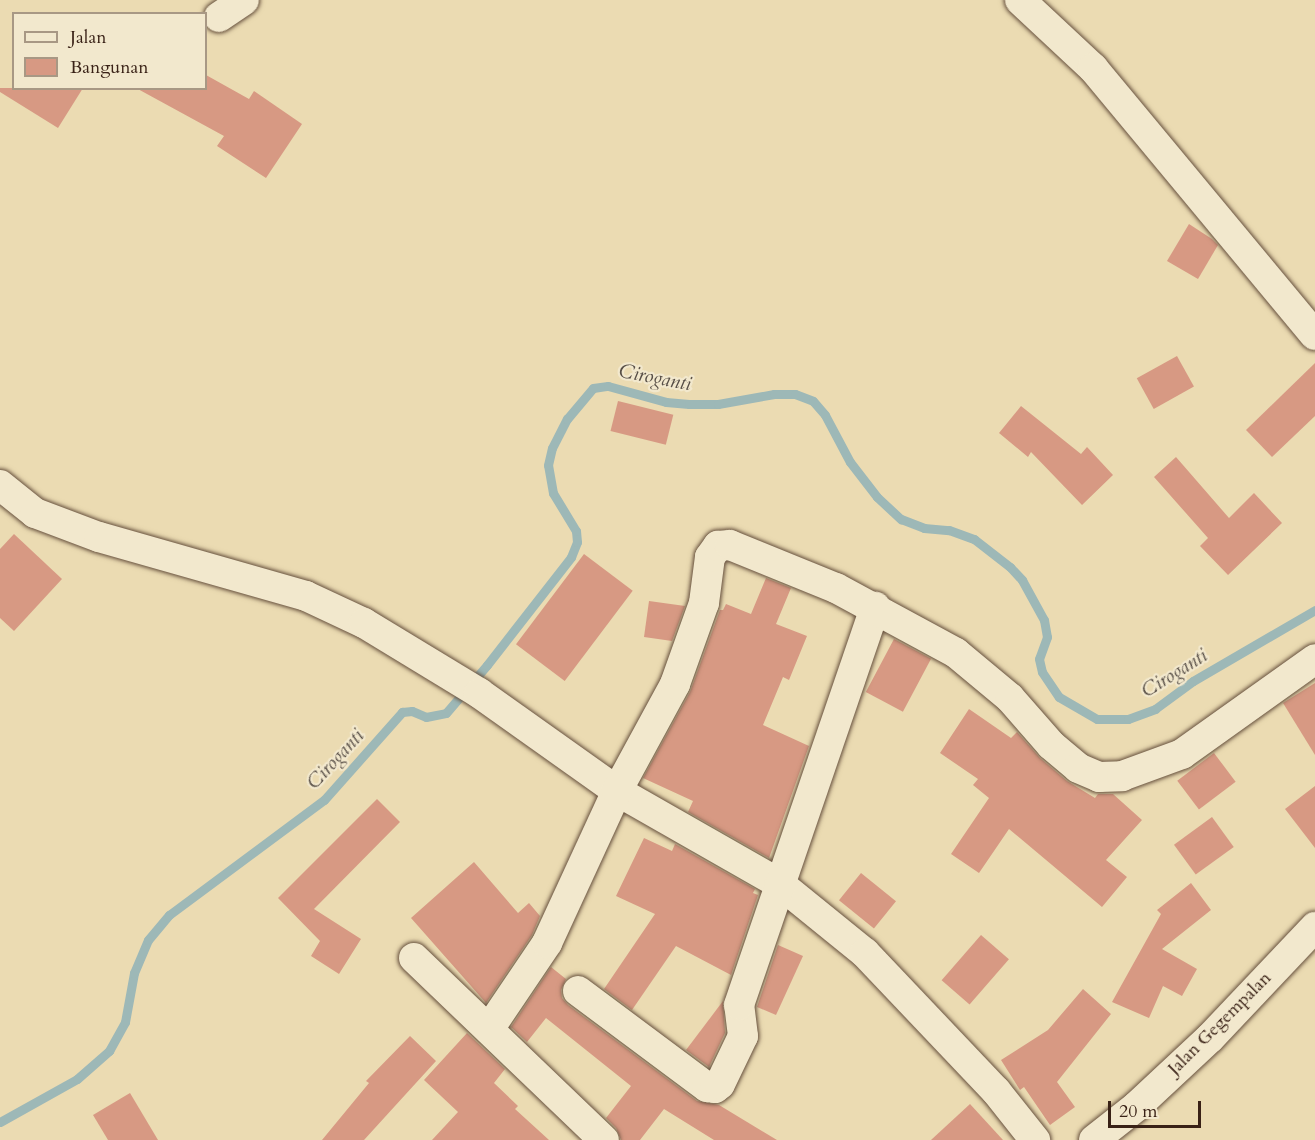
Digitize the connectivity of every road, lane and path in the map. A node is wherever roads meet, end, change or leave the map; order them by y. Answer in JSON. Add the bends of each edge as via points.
{"nodes":[{"id":1,"x":244,"y":0,"type":"edge"},
{"id":2,"x":1020,"y":0,"type":"edge"},
{"id":3,"x":219,"y":17,"type":"dead end"},
{"id":4,"x":1315,"y":335,"type":"edge"},
{"id":5,"x":0,"y":485,"type":"edge"},
{"id":6,"x":875,"y":607,"type":"junction"},
{"id":7,"x":1315,"y":659,"type":"edge"},
{"id":8,"x":617,"y":791,"type":"junction"},
{"id":9,"x":780,"y":884,"type":"junction"},
{"id":10,"x":1315,"y":927,"type":"edge"},
{"id":11,"x":414,"y":958,"type":"dead end"},
{"id":12,"x":578,"y":990,"type":"dead end"},
{"id":13,"x":489,"y":1029,"type":"junction"},
{"id":14,"x":604,"y":1140,"type":"edge"},
{"id":15,"x":1035,"y":1140,"type":"edge"},
{"id":16,"x":1094,"y":1140,"type":"edge"}],
"edges":[{"from":1,"to":3,"type":"street"},
{"from":2,"to":4,"type":"street","via":[[1094,68]]},
{"from":5,"to":8,"type":"street","via":[[35,513],[99,537],[306,596],[364,624],[468,687]]},
{"from":6,"to":7,"type":"street","via":[[956,653],[1010,698],[1051,746],[1078,768],[1100,777],[1122,776],[1182,754]]},
{"from":6,"to":8,"type":"street","via":[[730,545],[713,549],[704,603],[675,684]]},
{"from":6,"to":9,"type":"street"},
{"from":8,"to":9,"type":"street"},
{"from":8,"to":13,"type":"street","via":[[547,943]]},
{"from":9,"to":12,"type":"street","via":[[739,1005],[743,1036],[715,1088],[707,1087]]},
{"from":9,"to":15,"type":"street","via":[[865,953],[996,1091]]},
{"from":10,"to":16,"type":"street","name":"Jalan Gegempalan","via":[[1209,1038],[1137,1106]]},
{"from":11,"to":13,"type":"street"},
{"from":13,"to":14,"type":"street"}]}
